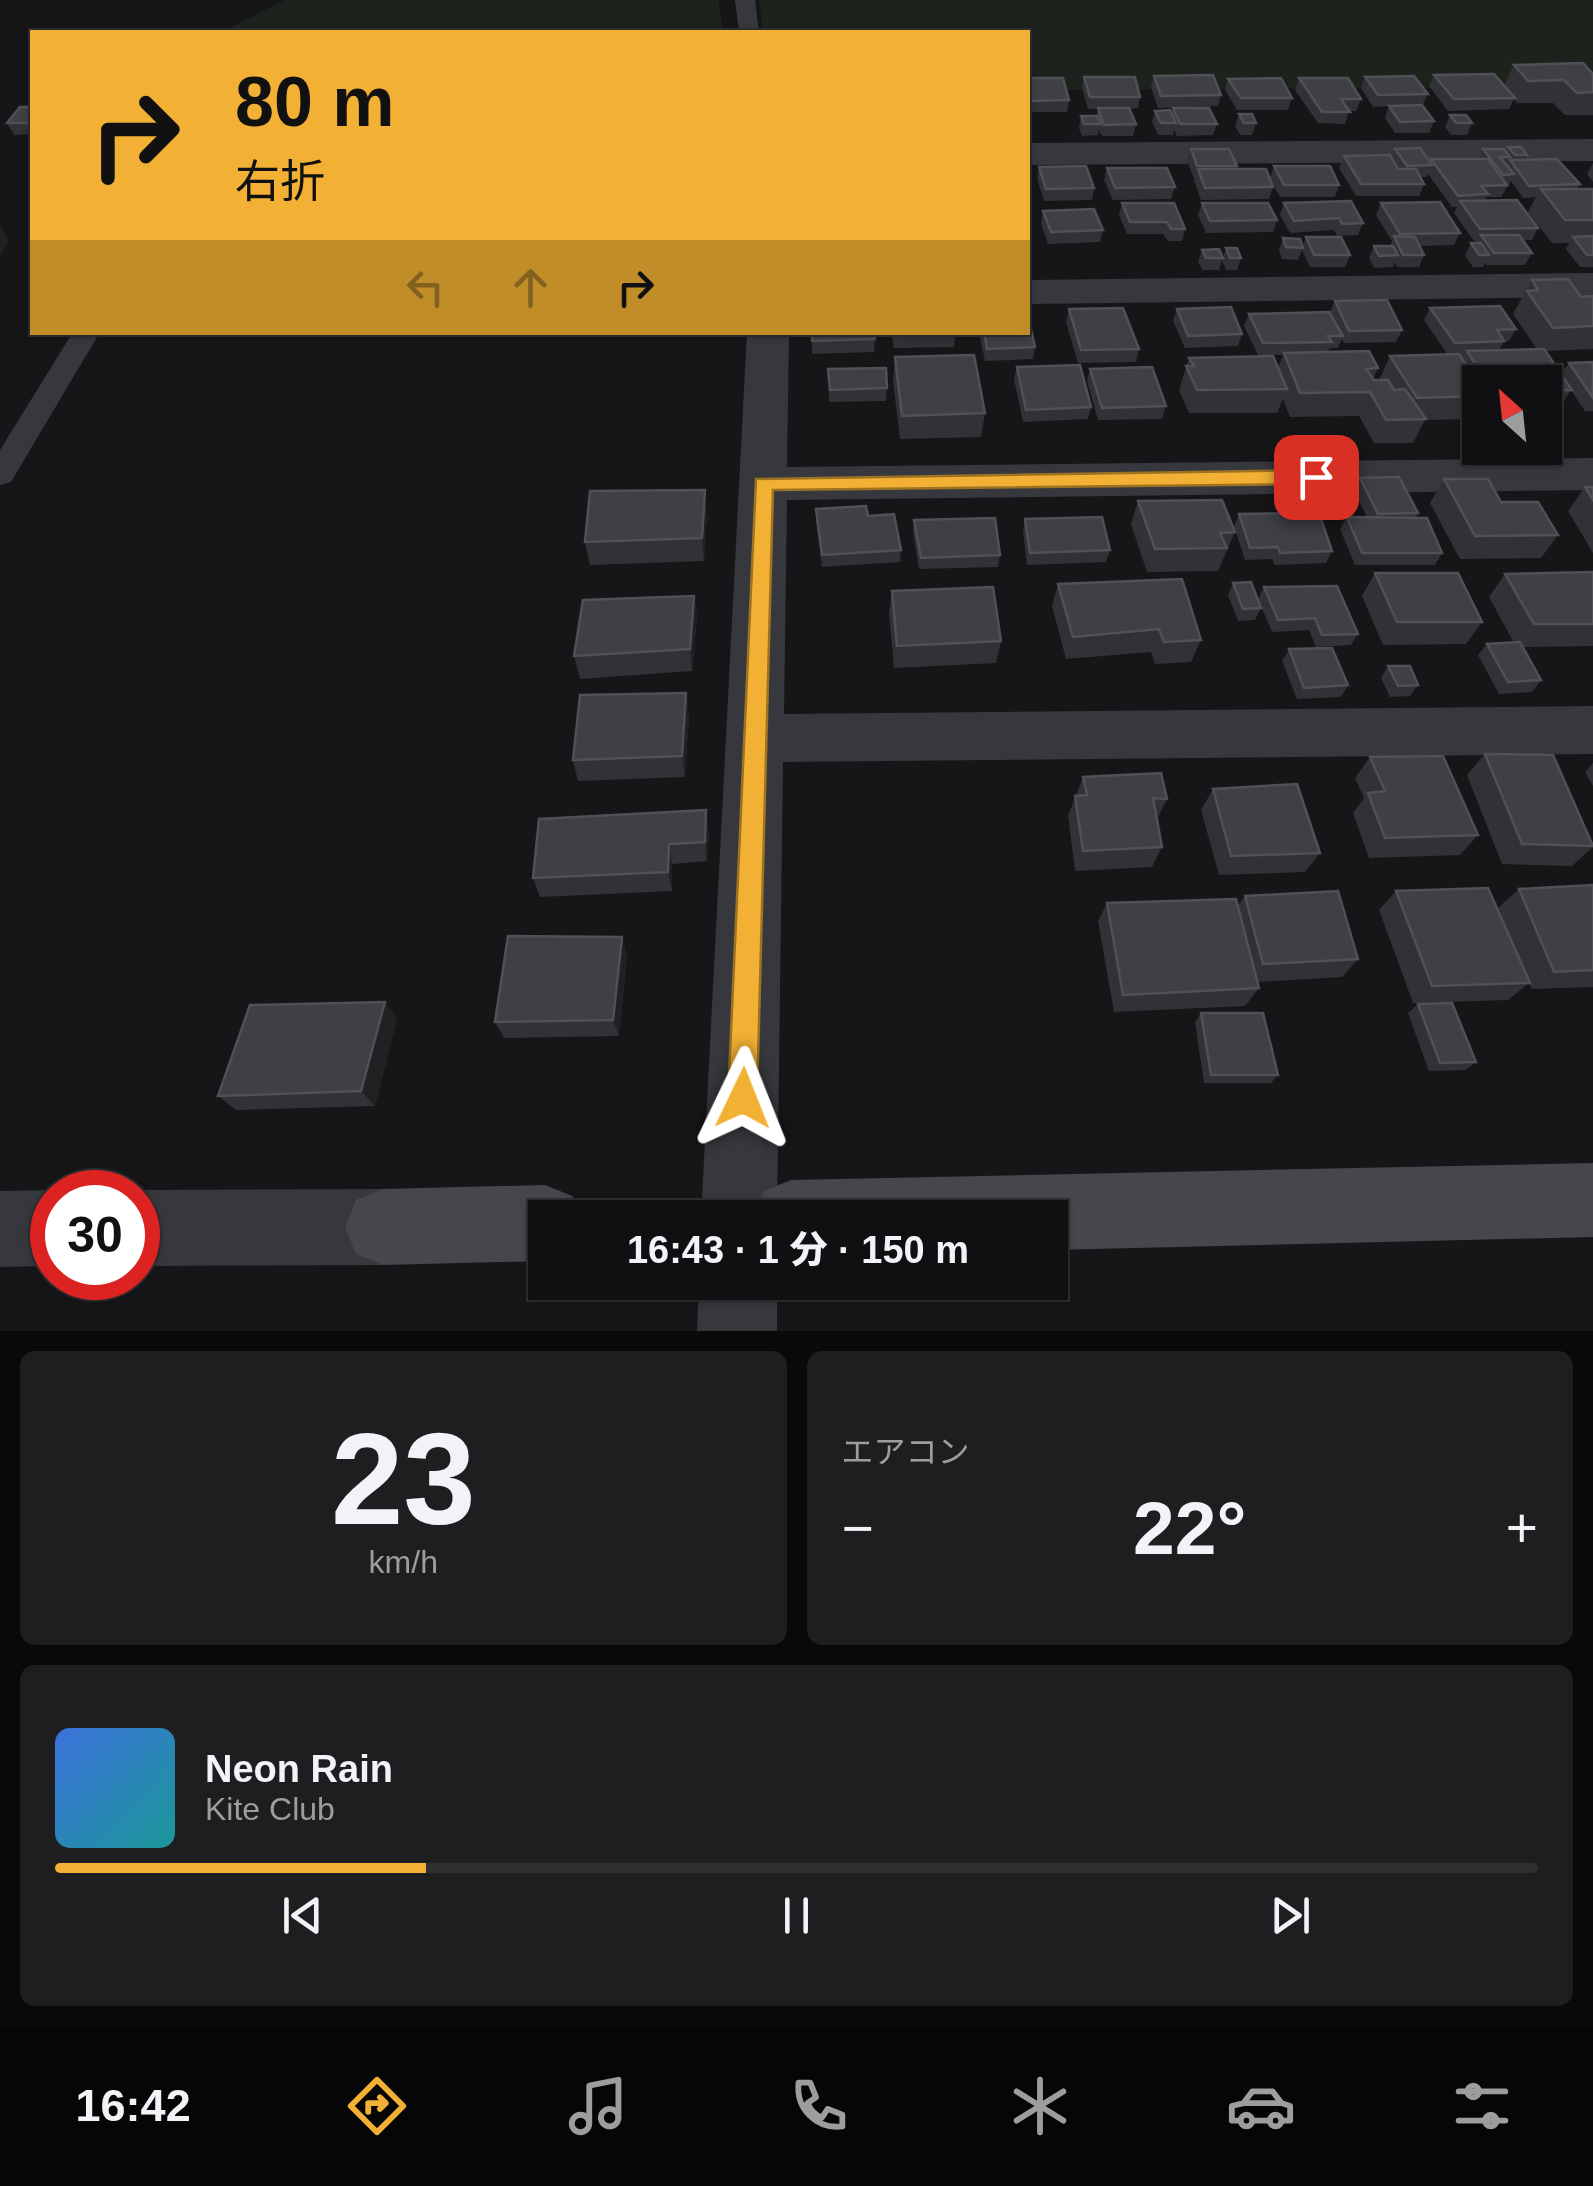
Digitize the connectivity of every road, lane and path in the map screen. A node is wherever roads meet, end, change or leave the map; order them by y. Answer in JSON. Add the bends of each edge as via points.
{"nodes":[{"id":1,"x":745,"y":0,"type":"edge"},
{"id":2,"x":748,"y":30,"type":"edge"},
{"id":3,"x":1593,"y":150,"type":"edge"},
{"id":4,"x":1030,"y":154,"type":"edge"},
{"id":5,"x":1593,"y":285,"type":"edge"},
{"id":6,"x":1030,"y":292,"type":"edge"},
{"id":7,"x":85,"y":335,"type":"edge"},
{"id":8,"x":768,"y":335,"type":"edge"},
{"id":9,"x":1593,"y":474,"type":"edge"},
{"id":10,"x":0,"y":475,"type":"edge"},
{"id":11,"x":763,"y":484,"type":"junction"},
{"id":12,"x":1593,"y":730,"type":"edge"},
{"id":13,"x":755,"y":738,"type":"junction"},
{"id":14,"x":740,"y":1200,"type":"edge"},
{"id":15,"x":1593,"y":1200,"type":"edge"},
{"id":16,"x":1068,"y":1212,"type":"edge"},
{"id":17,"x":528,"y":1223,"type":"edge"},
{"id":18,"x":30,"y":1228,"type":"edge"},
{"id":19,"x":160,"y":1228,"type":"edge"},
{"id":20,"x":0,"y":1229,"type":"edge"},
{"id":21,"x":738,"y":1300,"type":"edge"},
{"id":22,"x":737,"y":1331,"type":"edge"}],
"edges":[{"from":1,"to":2,"type":"lane"},
{"from":3,"to":4,"type":"street"},
{"from":5,"to":6,"type":"street"},
{"from":7,"to":10,"type":"lane"},
{"from":8,"to":11,"type":"street"},
{"from":9,"to":11,"type":"street"},
{"from":11,"to":13,"type":"street"},
{"from":12,"to":13,"type":"street"},
{"from":13,"to":14,"type":"street"},
{"from":15,"to":16,"type":"street"},
{"from":17,"to":19,"type":"street"},
{"from":18,"to":20,"type":"street"},
{"from":21,"to":22,"type":"street"}]}
